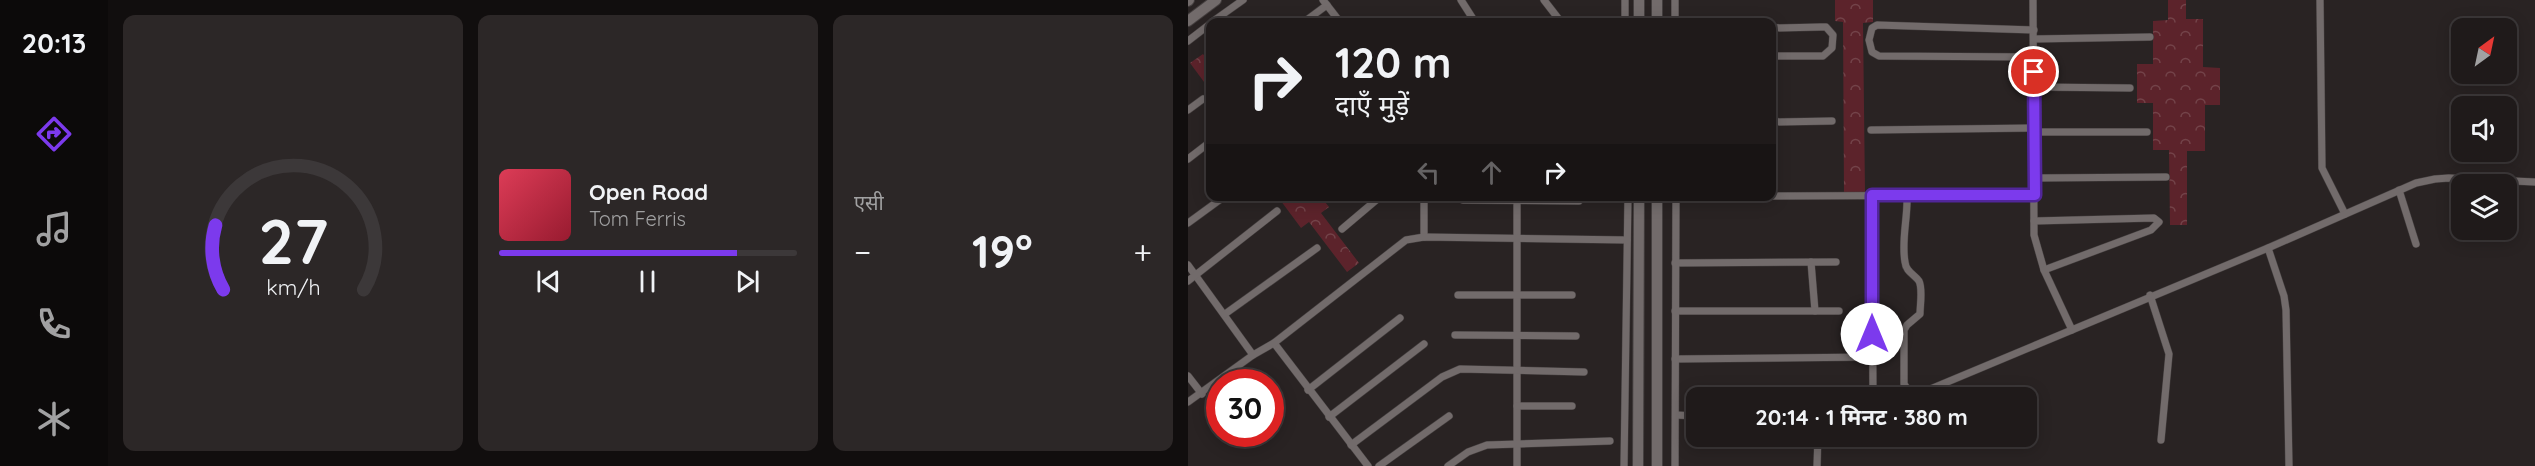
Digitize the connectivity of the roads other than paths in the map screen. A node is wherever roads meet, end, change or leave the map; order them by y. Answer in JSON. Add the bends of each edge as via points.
{"nodes":[{"id":1,"x":1216,"y":0,"type":"edge"},
{"id":2,"x":1243,"y":0,"type":"edge"},
{"id":3,"x":1461,"y":0,"type":"edge"},
{"id":4,"x":1544,"y":0,"type":"edge"},
{"id":5,"x":1625,"y":0,"type":"edge"},
{"id":6,"x":1639,"y":0,"type":"edge"},
{"id":7,"x":1657,"y":0,"type":"edge"},
{"id":8,"x":1675,"y":0,"type":"edge"},
{"id":9,"x":2034,"y":0,"type":"edge"},
{"id":10,"x":2320,"y":0,"type":"edge"},
{"id":11,"x":1325,"y":3,"type":"edge"},
{"id":12,"x":1218,"y":18,"type":"edge"},
{"id":13,"x":1308,"y":18,"type":"edge"},
{"id":14,"x":1337,"y":18,"type":"edge"},
{"id":15,"x":1472,"y":18,"type":"edge"},
{"id":16,"x":1558,"y":18,"type":"edge"},
{"id":17,"x":1625,"y":18,"type":"edge"},
{"id":18,"x":1639,"y":18,"type":"edge"},
{"id":19,"x":1657,"y":18,"type":"edge"},
{"id":20,"x":1675,"y":18,"type":"edge"},
{"id":21,"x":1188,"y":21,"type":"edge"},
{"id":22,"x":1206,"y":27,"type":"edge"},
{"id":23,"x":1776,"y":28,"type":"edge"},
{"id":24,"x":2034,"y":30,"type":"junction"},
{"id":25,"x":2150,"y":37,"type":"dead end"},
{"id":26,"x":2034,"y":39,"type":"junction"},
{"id":27,"x":1188,"y":41,"type":"edge"},
{"id":28,"x":1776,"y":56,"type":"edge"},
{"id":29,"x":2034,"y":57,"type":"junction"},
{"id":30,"x":2035,"y":87,"type":"junction"},
{"id":31,"x":2130,"y":88,"type":"dead end"},
{"id":32,"x":1203,"y":99,"type":"dead end"},
{"id":33,"x":1188,"y":110,"type":"edge"},
{"id":34,"x":1832,"y":121,"type":"dead end"},
{"id":35,"x":1776,"y":122,"type":"edge"},
{"id":36,"x":1871,"y":130,"type":"dead end"},
{"id":37,"x":2035,"y":130,"type":"junction"},
{"id":38,"x":2147,"y":132,"type":"dead end"},
{"id":39,"x":1206,"y":145,"type":"edge"},
{"id":40,"x":1188,"y":159,"type":"edge"},
{"id":41,"x":2166,"y":177,"type":"dead end"},
{"id":42,"x":2036,"y":178,"type":"junction"},
{"id":43,"x":2535,"y":182,"type":"edge"},
{"id":44,"x":2399,"y":190,"type":"junction"},
{"id":45,"x":1872,"y":195,"type":"junction"},
{"id":46,"x":1907,"y":195,"type":"junction"},
{"id":47,"x":2035,"y":195,"type":"junction"},
{"id":48,"x":1776,"y":196,"type":"edge"},
{"id":49,"x":1218,"y":201,"type":"edge"},
{"id":50,"x":1376,"y":201,"type":"edge"},
{"id":51,"x":1424,"y":201,"type":"edge"},
{"id":52,"x":1517,"y":201,"type":"edge"},
{"id":53,"x":1628,"y":201,"type":"edge"},
{"id":54,"x":1639,"y":201,"type":"edge"},
{"id":55,"x":1657,"y":201,"type":"edge"},
{"id":56,"x":1676,"y":201,"type":"edge"},
{"id":57,"x":1277,"y":211,"type":"dead end"},
{"id":58,"x":2345,"y":214,"type":"junction"},
{"id":59,"x":2034,"y":221,"type":"junction"},
{"id":60,"x":1188,"y":224,"type":"edge"},
{"id":61,"x":1342,"y":229,"type":"dead end"},
{"id":62,"x":1424,"y":237,"type":"junction"},
{"id":63,"x":1518,"y":240,"type":"junction"},
{"id":64,"x":1627,"y":240,"type":"junction"},
{"id":65,"x":2416,"y":244,"type":"dead end"},
{"id":66,"x":1317,"y":248,"type":"dead end"},
{"id":67,"x":2268,"y":248,"type":"junction"},
{"id":68,"x":1811,"y":262,"type":"junction"},
{"id":69,"x":1836,"y":262,"type":"dead end"},
{"id":70,"x":1675,"y":263,"type":"junction"},
{"id":71,"x":1188,"y":265,"type":"edge"},
{"id":72,"x":2044,"y":270,"type":"junction"},
{"id":73,"x":1196,"y":275,"type":"junction"},
{"id":74,"x":1188,"y":281,"type":"edge"},
{"id":75,"x":1458,"y":295,"type":"dead end"},
{"id":76,"x":1516,"y":295,"type":"junction"},
{"id":77,"x":1572,"y":295,"type":"dead end"},
{"id":78,"x":2150,"y":295,"type":"junction"},
{"id":79,"x":1675,"y":311,"type":"junction"},
{"id":80,"x":1815,"y":311,"type":"junction"},
{"id":81,"x":1839,"y":311,"type":"dead end"},
{"id":82,"x":1225,"y":314,"type":"junction"},
{"id":83,"x":1400,"y":318,"type":"dead end"},
{"id":84,"x":2072,"y":330,"type":"junction"},
{"id":85,"x":1455,"y":335,"type":"dead end"},
{"id":86,"x":1517,"y":335,"type":"junction"},
{"id":87,"x":1576,"y":336,"type":"dead end"},
{"id":88,"x":1274,"y":343,"type":"junction"},
{"id":89,"x":1424,"y":344,"type":"dead end"},
{"id":90,"x":1253,"y":355,"type":"junction"},
{"id":91,"x":1872,"y":357,"type":"junction"},
{"id":92,"x":1675,"y":359,"type":"junction"},
{"id":93,"x":1517,"y":370,"type":"junction"},
{"id":94,"x":1584,"y":372,"type":"dead end"},
{"id":95,"x":1188,"y":376,"type":"edge"},
{"id":96,"x":1873,"y":387,"type":"edge"},
{"id":97,"x":1905,"y":387,"type":"edge"},
{"id":98,"x":1934,"y":387,"type":"edge"},
{"id":99,"x":1308,"y":390,"type":"junction"},
{"id":100,"x":1202,"y":394,"type":"junction"},
{"id":101,"x":1188,"y":402,"type":"edge"},
{"id":102,"x":1517,"y":406,"type":"junction"},
{"id":103,"x":1572,"y":406,"type":"dead end"},
{"id":104,"x":1676,"y":415,"type":"junction"},
{"id":105,"x":1449,"y":416,"type":"dead end"},
{"id":106,"x":1686,"y":416,"type":"edge"},
{"id":107,"x":1329,"y":417,"type":"junction"},
{"id":108,"x":2161,"y":440,"type":"dead end"},
{"id":109,"x":1610,"y":441,"type":"dead end"},
{"id":110,"x":1517,"y":442,"type":"junction"},
{"id":111,"x":1351,"y":445,"type":"junction"},
{"id":112,"x":1818,"y":447,"type":"edge"},
{"id":113,"x":1368,"y":466,"type":"edge"},
{"id":114,"x":1379,"y":466,"type":"edge"},
{"id":115,"x":1448,"y":466,"type":"edge"},
{"id":116,"x":1517,"y":466,"type":"edge"},
{"id":117,"x":1624,"y":466,"type":"edge"},
{"id":118,"x":1638,"y":466,"type":"edge"},
{"id":119,"x":1657,"y":466,"type":"edge"},
{"id":120,"x":1675,"y":466,"type":"edge"},
{"id":121,"x":1817,"y":466,"type":"edge"},
{"id":122,"x":2289,"y":466,"type":"edge"}],
"edges":[{"from":1,"to":21,"type":"street"},
{"from":2,"to":12,"type":"street"},
{"from":3,"to":15,"type":"street"},
{"from":4,"to":16,"type":"street"},
{"from":5,"to":17,"type":"street"},
{"from":6,"to":18,"type":"street"},
{"from":7,"to":19,"type":"street"},
{"from":8,"to":20,"type":"street"},
{"from":9,"to":24,"type":"street"},
{"from":10,"to":58,"type":"street","via":[[2322,168]]},
{"from":11,"to":13,"type":"street"},
{"from":11,"to":14,"type":"street"},
{"from":22,"to":27,"type":"street"},
{"from":23,"to":28,"type":"street","via":[[1826,27],[1833,34],[1832,48],[1823,56]]},
{"from":24,"to":26,"type":"street"},
{"from":24,"to":29,"type":"street","via":[[1877,25],[1869,40],[1872,52],[1878,56]]},
{"from":25,"to":26,"type":"street"},
{"from":26,"to":29,"type":"street"},
{"from":29,"to":30,"type":"street"},
{"from":30,"to":31,"type":"street"},
{"from":30,"to":37,"type":"street"},
{"from":32,"to":33,"type":"street"},
{"from":34,"to":35,"type":"street"},
{"from":36,"to":37,"type":"street"},
{"from":37,"to":38,"type":"street"},
{"from":37,"to":42,"type":"street"},
{"from":39,"to":40,"type":"street"},
{"from":41,"to":42,"type":"street"},
{"from":42,"to":47,"type":"street"},
{"from":43,"to":44,"type":"street","via":[[2434,179]]},
{"from":44,"to":58,"type":"street"},
{"from":44,"to":65,"type":"street"},
{"from":45,"to":46,"type":"street"},
{"from":45,"to":48,"type":"street"},
{"from":45,"to":91,"type":"street"},
{"from":46,"to":47,"type":"street"},
{"from":46,"to":97,"type":"street","via":[[1905,266],[1919,281],[1920,314],[1904,330]]},
{"from":47,"to":59,"type":"street"},
{"from":49,"to":60,"type":"street"},
{"from":50,"to":61,"type":"street"},
{"from":51,"to":62,"type":"street"},
{"from":52,"to":63,"type":"street"},
{"from":53,"to":64,"type":"street"},
{"from":54,"to":118,"type":"street"},
{"from":55,"to":119,"type":"street"},
{"from":56,"to":70,"type":"street"},
{"from":57,"to":73,"type":"street"},
{"from":58,"to":67,"type":"street"},
{"from":59,"to":72,"type":"street"},
{"from":59,"to":72,"type":"street","via":[[2154,218],[2159,222],[2151,230]]},
{"from":62,"to":63,"type":"street"},
{"from":62,"to":88,"type":"street","via":[[1398,245]]},
{"from":63,"to":64,"type":"street"},
{"from":63,"to":76,"type":"street"},
{"from":64,"to":117,"type":"street"},
{"from":66,"to":82,"type":"street"},
{"from":67,"to":78,"type":"street"},
{"from":67,"to":122,"type":"street","via":[[2286,309]]},
{"from":68,"to":69,"type":"street"},
{"from":68,"to":70,"type":"street"},
{"from":68,"to":80,"type":"street"},
{"from":70,"to":79,"type":"street"},
{"from":71,"to":73,"type":"street"},
{"from":72,"to":84,"type":"street"},
{"from":73,"to":74,"type":"street"},
{"from":73,"to":82,"type":"street"},
{"from":75,"to":76,"type":"street"},
{"from":76,"to":77,"type":"street"},
{"from":76,"to":86,"type":"street"},
{"from":78,"to":84,"type":"street"},
{"from":78,"to":108,"type":"street","via":[[2169,354]]},
{"from":79,"to":80,"type":"street"},
{"from":79,"to":92,"type":"street"},
{"from":80,"to":81,"type":"street"},
{"from":82,"to":90,"type":"street"},
{"from":83,"to":99,"type":"street"},
{"from":84,"to":98,"type":"street"},
{"from":85,"to":86,"type":"street"},
{"from":86,"to":87,"type":"street"},
{"from":86,"to":93,"type":"street"},
{"from":88,"to":90,"type":"street"},
{"from":88,"to":99,"type":"street"},
{"from":89,"to":107,"type":"street"},
{"from":90,"to":100,"type":"street"},
{"from":91,"to":92,"type":"street"},
{"from":91,"to":96,"type":"street"},
{"from":92,"to":104,"type":"street"},
{"from":93,"to":94,"type":"street"},
{"from":93,"to":102,"type":"street"},
{"from":93,"to":111,"type":"street","via":[[1460,369],[1442,377]]},
{"from":95,"to":100,"type":"street"},
{"from":99,"to":107,"type":"street"},
{"from":100,"to":101,"type":"street"},
{"from":102,"to":103,"type":"street"},
{"from":102,"to":110,"type":"street"},
{"from":104,"to":106,"type":"street"},
{"from":104,"to":120,"type":"street"},
{"from":105,"to":114,"type":"street"},
{"from":107,"to":111,"type":"street"},
{"from":109,"to":110,"type":"street"},
{"from":110,"to":115,"type":"street","via":[[1487,445]]},
{"from":110,"to":116,"type":"street"},
{"from":111,"to":113,"type":"street"},
{"from":112,"to":121,"type":"street"}]}
